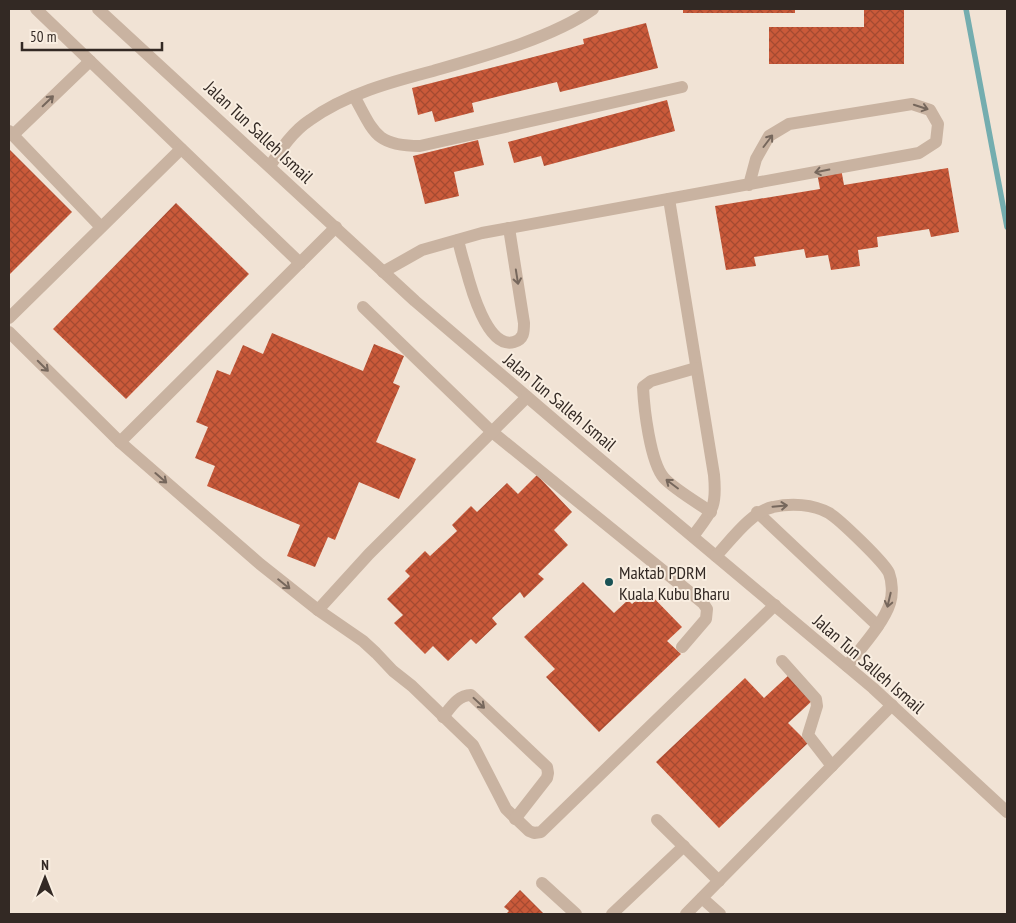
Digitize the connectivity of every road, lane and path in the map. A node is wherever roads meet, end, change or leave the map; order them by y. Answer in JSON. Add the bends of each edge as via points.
{"nodes":[{"id":1,"x":36,"y":9,"type":"edge"},
{"id":2,"x":98,"y":9,"type":"edge"},
{"id":3,"x":593,"y":9,"type":"edge"},
{"id":4,"x":90,"y":61,"type":"junction"},
{"id":5,"x":682,"y":88,"type":"dead end"},
{"id":6,"x":354,"y":96,"type":"junction"},
{"id":7,"x":11,"y":133,"type":"edge"},
{"id":8,"x":181,"y":148,"type":"junction"},
{"id":9,"x":270,"y":166,"type":"junction"},
{"id":10,"x":749,"y":185,"type":"junction"},
{"id":11,"x":669,"y":199,"type":"junction"},
{"id":12,"x":336,"y":227,"type":"junction"},
{"id":13,"x":101,"y":228,"type":"junction"},
{"id":14,"x":509,"y":228,"type":"junction"},
{"id":15,"x":458,"y":240,"type":"junction"},
{"id":16,"x":300,"y":262,"type":"junction"},
{"id":17,"x":384,"y":272,"type":"junction"},
{"id":18,"x":363,"y":307,"type":"dead end"},
{"id":19,"x":9,"y":318,"type":"edge"},
{"id":20,"x":9,"y":332,"type":"edge"},
{"id":21,"x":696,"y":368,"type":"junction"},
{"id":22,"x":527,"y":397,"type":"junction"},
{"id":23,"x":492,"y":431,"type":"junction"},
{"id":24,"x":120,"y":442,"type":"junction"},
{"id":25,"x":711,"y":512,"type":"junction"},
{"id":26,"x":757,"y":512,"type":"junction"},
{"id":27,"x":692,"y":536,"type":"junction"},
{"id":28,"x":716,"y":556,"type":"junction"},
{"id":29,"x":775,"y":605,"type":"junction"},
{"id":30,"x":318,"y":610,"type":"junction"},
{"id":31,"x":878,"y":626,"type":"junction"},
{"id":32,"x":682,"y":647,"type":"dead end"},
{"id":33,"x":782,"y":661,"type":"dead end"},
{"id":34,"x":847,"y":666,"type":"junction"},
{"id":35,"x":892,"y":705,"type":"junction"},
{"id":36,"x":443,"y":717,"type":"junction"},
{"id":37,"x":832,"y":766,"type":"junction"},
{"id":38,"x":1007,"y":812,"type":"edge"},
{"id":39,"x":515,"y":819,"type":"junction"},
{"id":40,"x":657,"y":820,"type":"dead end"},
{"id":41,"x":684,"y":846,"type":"junction"},
{"id":42,"x":719,"y":881,"type":"junction"},
{"id":43,"x":542,"y":883,"type":"dead end"},
{"id":44,"x":702,"y":898,"type":"junction"},
{"id":45,"x":576,"y":914,"type":"edge"},
{"id":46,"x":612,"y":914,"type":"edge"},
{"id":47,"x":686,"y":914,"type":"edge"},
{"id":48,"x":720,"y":914,"type":"edge"}],
"edges":[{"from":1,"to":4,"type":"street"},
{"from":2,"to":9,"type":"street","name":"Jalan Tun Salleh Ismail"},
{"from":3,"to":6,"type":"street","via":[[578,19],[522,43],[389,82]]},
{"from":7,"to":4,"type":"street","one_way":true},
{"from":4,"to":8,"type":"street"},
{"from":5,"to":6,"type":"street","via":[[420,146],[387,142],[374,132]]},
{"from":6,"to":9,"type":"street","via":[[309,120],[285,144]]},
{"from":7,"to":13,"type":"street"},
{"from":8,"to":13,"type":"street"},
{"from":8,"to":16,"type":"street"},
{"from":9,"to":12,"type":"street","name":"Jalan Tun Salleh Ismail"},
{"from":10,"to":10,"type":"street","one_way":true,"via":[[756,159],[769,136],[789,124],[912,104],[930,110],[938,124],[936,142],[919,153]]},
{"from":10,"to":11,"type":"street"},
{"from":11,"to":14,"type":"street"},
{"from":11,"to":21,"type":"street"},
{"from":12,"to":16,"type":"street"},
{"from":12,"to":17,"type":"street","name":"Jalan Tun Salleh Ismail"},
{"from":13,"to":19,"type":"street"},
{"from":14,"to":15,"type":"street"},
{"from":14,"to":15,"type":"street","one_way":true,"via":[[524,323],[524,333],[516,342],[502,342],[493,334],[476,305]]},
{"from":15,"to":17,"type":"street","via":[[422,250]]},
{"from":16,"to":24,"type":"street"},
{"from":17,"to":22,"type":"street","name":"Jalan Tun Salleh Ismail"},
{"from":18,"to":23,"type":"street"},
{"from":20,"to":24,"type":"street","one_way":true},
{"from":21,"to":25,"type":"street","via":[[714,475],[716,496]]},
{"from":25,"to":21,"type":"street","one_way":true,"via":[[665,479],[658,469],[644,397],[643,387],[652,381]]},
{"from":22,"to":23,"type":"street"},
{"from":22,"to":27,"type":"street","name":"Jalan Tun Salleh Ismail"},
{"from":23,"to":30,"type":"street"},
{"from":23,"to":32,"type":"street","via":[[704,603],[706,619]]},
{"from":24,"to":30,"type":"street","one_way":true},
{"from":25,"to":27,"type":"street"},
{"from":26,"to":28,"type":"street"},
{"from":26,"to":31,"type":"street"},
{"from":26,"to":31,"type":"street","one_way":true,"via":[[802,504],[829,513],[857,537],[888,572],[892,587],[890,603]]},
{"from":27,"to":28,"type":"street","name":"Jalan Tun Salleh Ismail"},
{"from":28,"to":29,"type":"street","name":"Jalan Tun Salleh Ismail"},
{"from":29,"to":34,"type":"street","name":"Jalan Tun Salleh Ismail"},
{"from":29,"to":39,"type":"street","via":[[541,832],[528,831]]},
{"from":30,"to":36,"type":"street","via":[[376,653]]},
{"from":31,"to":34,"type":"street"},
{"from":33,"to":37,"type":"street","via":[[816,699],[808,735]]},
{"from":34,"to":35,"type":"street","name":"Jalan Tun Salleh Ismail"},
{"from":35,"to":37,"type":"street"},
{"from":35,"to":38,"type":"street","name":"Jalan Tun Salleh Ismail"},
{"from":36,"to":39,"type":"street","via":[[474,745],[506,809]]},
{"from":36,"to":39,"type":"street","one_way":true,"via":[[460,697],[471,695],[547,767],[547,778]]},
{"from":37,"to":42,"type":"street"},
{"from":40,"to":41,"type":"street"},
{"from":41,"to":42,"type":"street"},
{"from":41,"to":46,"type":"street"},
{"from":42,"to":44,"type":"street"},
{"from":43,"to":45,"type":"street"},
{"from":44,"to":47,"type":"street"},
{"from":44,"to":48,"type":"street"}]}
